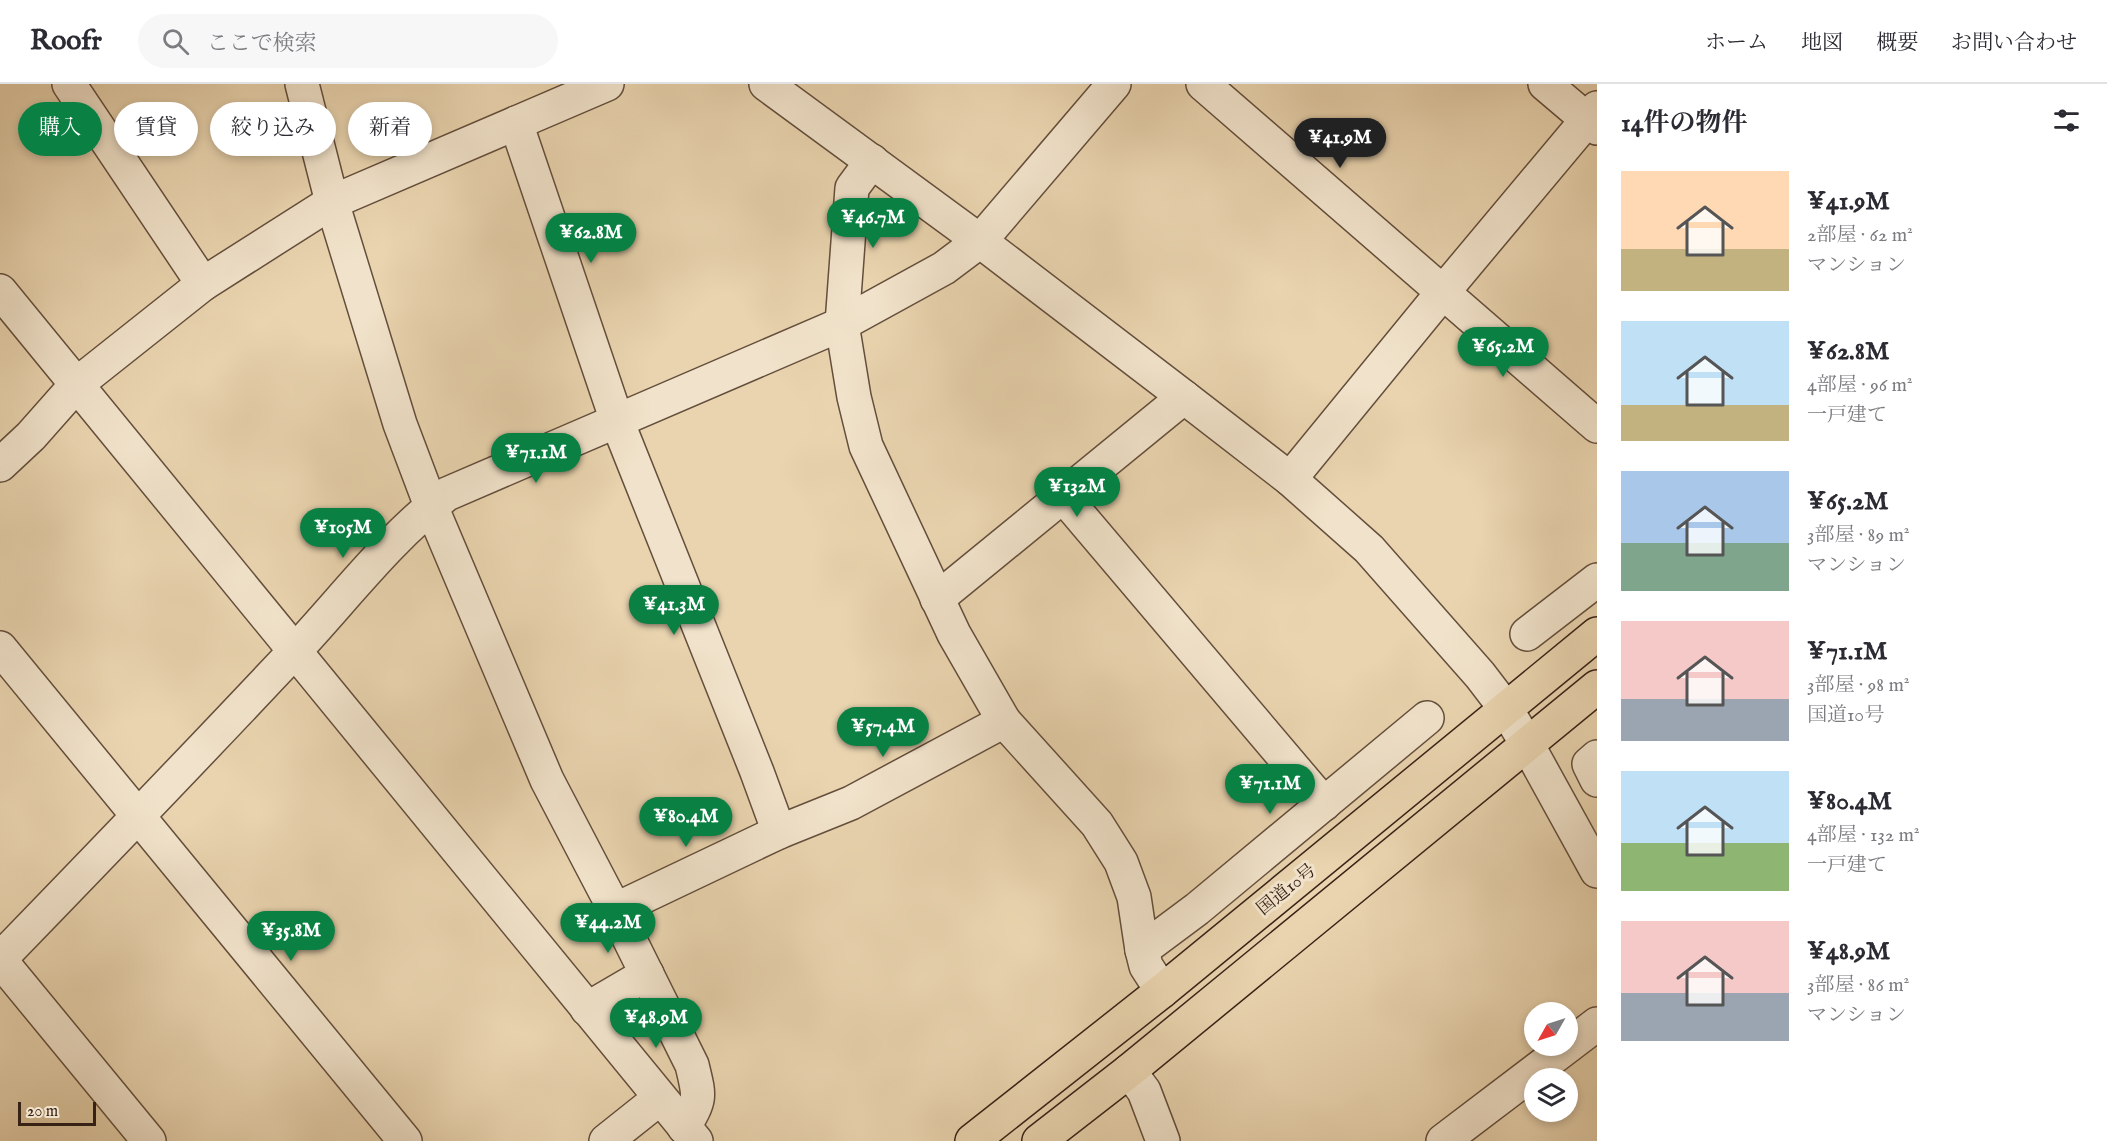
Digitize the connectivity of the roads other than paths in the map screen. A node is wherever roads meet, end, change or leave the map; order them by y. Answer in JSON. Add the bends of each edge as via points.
{"nodes":[{"id":1,"x":69,"y":84,"type":"edge"},
{"id":2,"x":302,"y":84,"type":"edge"},
{"id":3,"x":607,"y":84,"type":"edge"},
{"id":4,"x":766,"y":84,"type":"edge"},
{"id":5,"x":1114,"y":84,"type":"edge"},
{"id":6,"x":1203,"y":84,"type":"edge"},
{"id":7,"x":1545,"y":84,"type":"edge"},
{"id":8,"x":1594,"y":119,"type":"edge"},
{"id":9,"x":516,"y":123,"type":"junction"},
{"id":10,"x":872,"y":161,"type":"junction"},
{"id":11,"x":332,"y":202,"type":"junction"},
{"id":12,"x":980,"y":240,"type":"junction"},
{"id":13,"x":203,"y":284,"type":"junction"},
{"id":14,"x":0,"y":291,"type":"edge"},
{"id":15,"x":1443,"y":292,"type":"junction"},
{"id":16,"x":842,"y":324,"type":"junction"},
{"id":17,"x":77,"y":384,"type":"junction"},
{"id":18,"x":1184,"y":397,"type":"junction"},
{"id":19,"x":617,"y":421,"type":"junction"},
{"id":20,"x":1597,"y":426,"type":"edge"},
{"id":21,"x":0,"y":465,"type":"edge"},
{"id":22,"x":1290,"y":479,"type":"junction"},
{"id":23,"x":1063,"y":496,"type":"junction"},
{"id":24,"x":431,"y":506,"type":"junction"},
{"id":25,"x":1597,"y":580,"type":"edge"},
{"id":26,"x":937,"y":599,"type":"junction"},
{"id":27,"x":1527,"y":634,"type":"dead end"},
{"id":28,"x":1597,"y":634,"type":"edge"},
{"id":29,"x":0,"y":648,"type":"edge"},
{"id":30,"x":295,"y":651,"type":"junction"},
{"id":31,"x":1597,"y":687,"type":"edge"},
{"id":32,"x":1506,"y":709,"type":"junction"},
{"id":33,"x":1427,"y":718,"type":"dead end"},
{"id":34,"x":1004,"y":721,"type":"junction"},
{"id":35,"x":1527,"y":744,"type":"junction"},
{"id":36,"x":1597,"y":757,"type":"edge"},
{"id":37,"x":1597,"y":780,"type":"edge"},
{"id":38,"x":1324,"y":804,"type":"junction"},
{"id":39,"x":138,"y":816,"type":"junction"},
{"id":40,"x":779,"y":832,"type":"junction"},
{"id":41,"x":1597,"y":871,"type":"edge"},
{"id":42,"x":615,"y":910,"type":"junction"},
{"id":43,"x":1142,"y":950,"type":"junction"},
{"id":44,"x":0,"y":959,"type":"edge"},
{"id":45,"x":647,"y":974,"type":"junction"},
{"id":46,"x":1162,"y":991,"type":"junction"},
{"id":47,"x":587,"y":1009,"type":"junction"},
{"id":48,"x":1597,"y":1024,"type":"edge"},
{"id":49,"x":1129,"y":1071,"type":"junction"},
{"id":50,"x":660,"y":1098,"type":"junction"},
{"id":51,"x":690,"y":1134,"type":"edge"},
{"id":52,"x":149,"y":1141,"type":"edge"},
{"id":53,"x":405,"y":1141,"type":"edge"},
{"id":54,"x":606,"y":1141,"type":"edge"},
{"id":55,"x":972,"y":1141,"type":"edge"},
{"id":56,"x":1040,"y":1141,"type":"edge"},
{"id":57,"x":1163,"y":1141,"type":"edge"},
{"id":58,"x":1443,"y":1141,"type":"edge"}],
"edges":[{"from":1,"to":13,"type":"street"},
{"from":2,"to":11,"type":"street"},
{"from":3,"to":9,"type":"street"},
{"from":4,"to":10,"type":"street"},
{"from":5,"to":12,"type":"street"},
{"from":6,"to":15,"type":"street"},
{"from":7,"to":8,"type":"street"},
{"from":8,"to":15,"type":"street"},
{"from":9,"to":11,"type":"street"},
{"from":9,"to":19,"type":"street"},
{"from":10,"to":12,"type":"street"},
{"from":10,"to":16,"type":"street","via":[[852,188]]},
{"from":11,"to":13,"type":"street"},
{"from":11,"to":24,"type":"street","via":[[400,424]]},
{"from":12,"to":16,"type":"street","via":[[944,268]]},
{"from":12,"to":18,"type":"street"},
{"from":13,"to":17,"type":"street"},
{"from":14,"to":17,"type":"street"},
{"from":15,"to":20,"type":"street"},
{"from":15,"to":22,"type":"street"},
{"from":16,"to":19,"type":"street"},
{"from":16,"to":26,"type":"street","via":[[866,446]]},
{"from":17,"to":21,"type":"street"},
{"from":17,"to":30,"type":"street"},
{"from":18,"to":22,"type":"street"},
{"from":18,"to":23,"type":"street"},
{"from":19,"to":24,"type":"street","via":[[447,494]]},
{"from":19,"to":40,"type":"street"},
{"from":22,"to":32,"type":"street","via":[[1369,549]]},
{"from":23,"to":26,"type":"street"},
{"from":23,"to":38,"type":"street"},
{"from":24,"to":30,"type":"street","via":[[385,549]]},
{"from":24,"to":42,"type":"street","via":[[547,780]]},
{"from":25,"to":27,"type":"street"},
{"from":26,"to":34,"type":"street"},
{"from":28,"to":32,"type":"highway","name":"国道10号"},
{"from":29,"to":39,"type":"street"},
{"from":30,"to":39,"type":"street"},
{"from":30,"to":47,"type":"street"},
{"from":31,"to":35,"type":"highway"},
{"from":32,"to":35,"type":"street"},
{"from":32,"to":46,"type":"highway","name":"国道10号"},
{"from":33,"to":38,"type":"street"},
{"from":34,"to":40,"type":"street","via":[[850,803]]},
{"from":34,"to":43,"type":"street","via":[[1097,824],[1121,862],[1134,897]]},
{"from":35,"to":41,"type":"street"},
{"from":35,"to":49,"type":"highway"},
{"from":36,"to":37,"type":"street","via":[[1589,764]]},
{"from":38,"to":43,"type":"street"},
{"from":39,"to":44,"type":"street"},
{"from":39,"to":53,"type":"street"},
{"from":40,"to":42,"type":"street"},
{"from":42,"to":45,"type":"street"},
{"from":43,"to":46,"type":"street","via":[[1146,966]]},
{"from":44,"to":52,"type":"street"},
{"from":45,"to":47,"type":"street"},
{"from":45,"to":51,"type":"street","via":[[692,1065],[698,1091]]},
{"from":46,"to":55,"type":"highway","name":"国道10号"},
{"from":47,"to":50,"type":"street"},
{"from":48,"to":58,"type":"street"},
{"from":49,"to":56,"type":"highway"},
{"from":49,"to":57,"type":"street","via":[[1144,1091]]},
{"from":50,"to":51,"type":"street"},
{"from":50,"to":54,"type":"street"}]}
